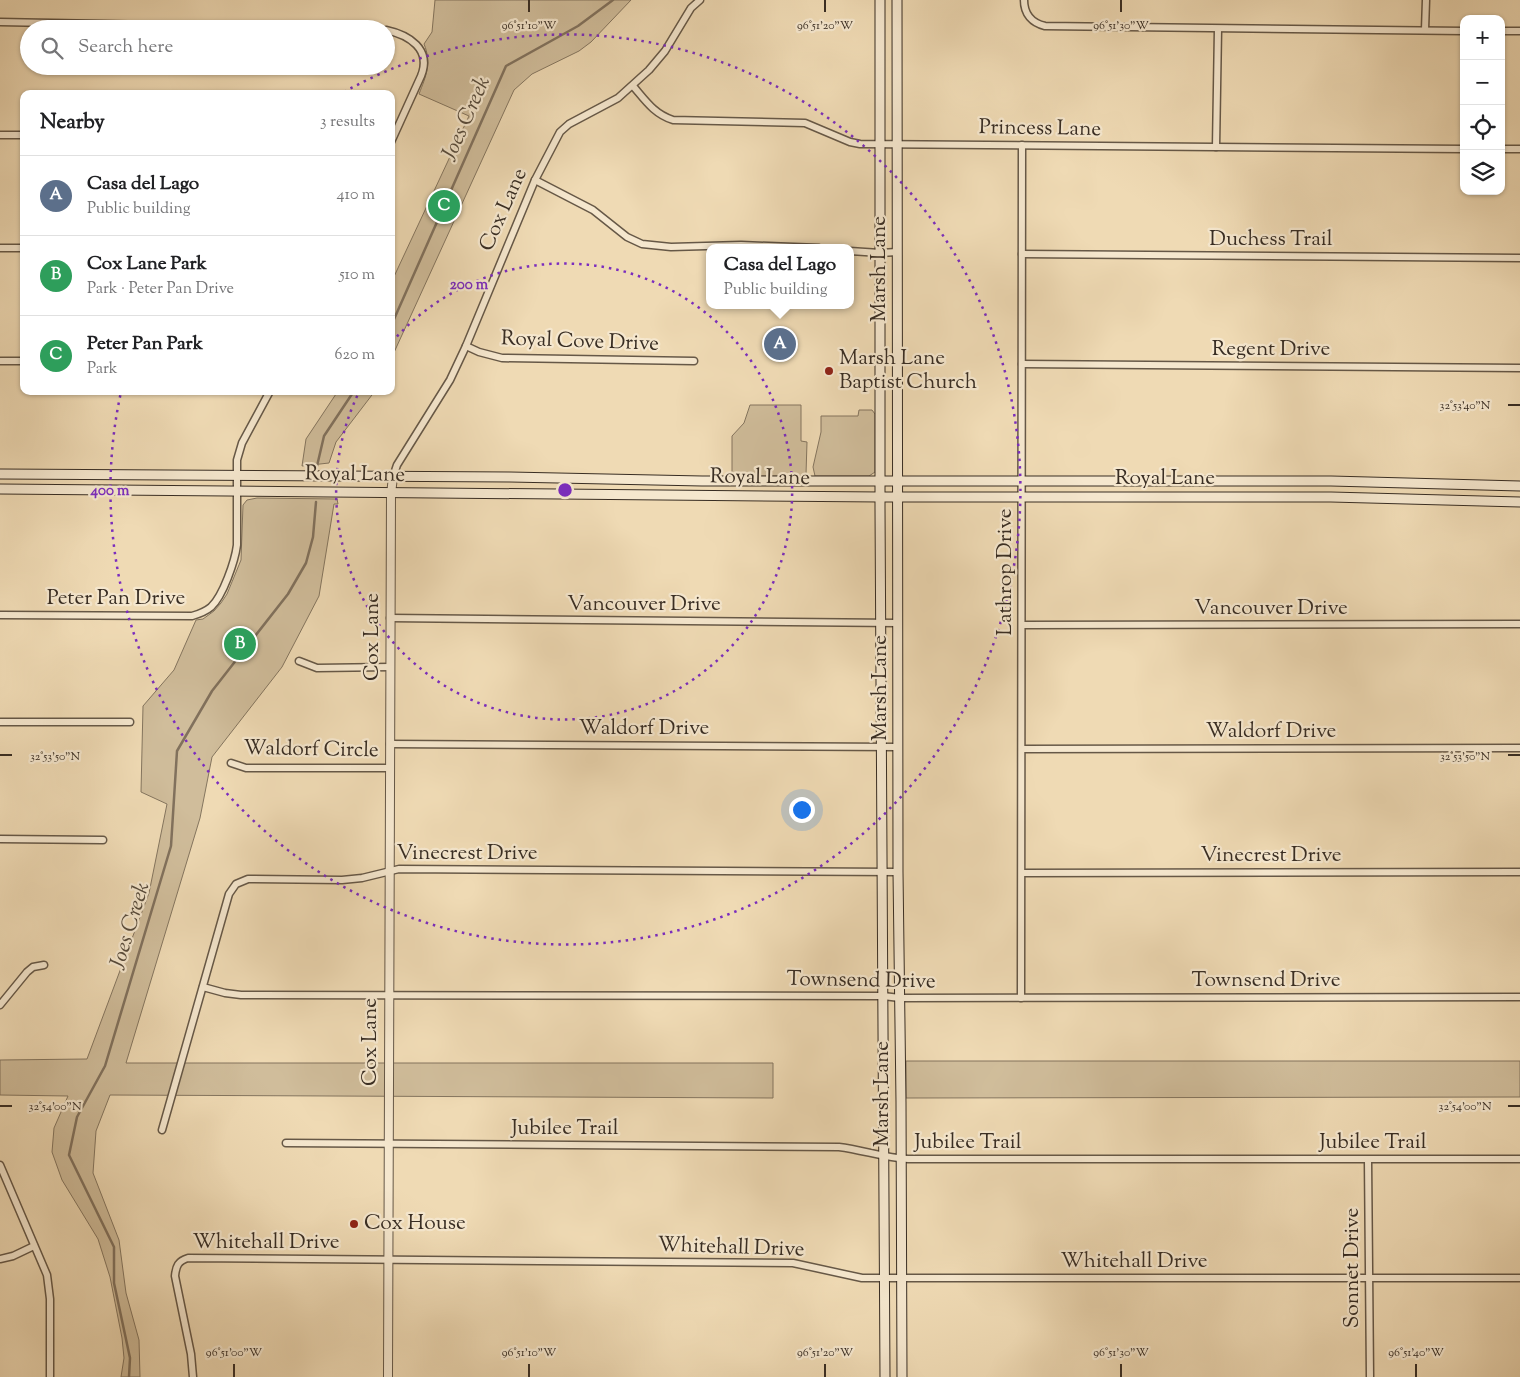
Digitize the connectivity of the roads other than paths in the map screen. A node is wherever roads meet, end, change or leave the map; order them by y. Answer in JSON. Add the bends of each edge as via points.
{"nodes":[{"id":1,"x":700,"y":0,"type":"edge"},
{"id":2,"x":880,"y":0,"type":"edge"},
{"id":3,"x":897,"y":0,"type":"edge"},
{"id":4,"x":1024,"y":0,"type":"edge"},
{"id":5,"x":1426,"y":0,"type":"edge"},
{"id":6,"x":0,"y":22,"type":"edge"},
{"id":7,"x":20,"y":22,"type":"edge"},
{"id":8,"x":1218,"y":29,"type":"junction"},
{"id":9,"x":1425,"y":30,"type":"junction"},
{"id":10,"x":1460,"y":31,"type":"edge"},
{"id":11,"x":1505,"y":31,"type":"edge"},
{"id":12,"x":1520,"y":31,"type":"edge"},
{"id":13,"x":395,"y":32,"type":"edge"},
{"id":14,"x":633,"y":86,"type":"junction"},
{"id":15,"x":395,"y":133,"type":"edge"},
{"id":16,"x":0,"y":135,"type":"edge"},
{"id":17,"x":20,"y":135,"type":"edge"},
{"id":18,"x":880,"y":144,"type":"junction"},
{"id":19,"x":897,"y":144,"type":"junction"},
{"id":20,"x":1022,"y":145,"type":"junction"},
{"id":21,"x":1216,"y":147,"type":"junction"},
{"id":22,"x":1460,"y":149,"type":"edge"},
{"id":23,"x":1505,"y":149,"type":"edge"},
{"id":24,"x":1520,"y":149,"type":"edge"},
{"id":25,"x":535,"y":180,"type":"junction"},
{"id":26,"x":706,"y":246,"type":"edge"},
{"id":27,"x":0,"y":248,"type":"edge"},
{"id":28,"x":20,"y":248,"type":"edge"},
{"id":29,"x":854,"y":251,"type":"edge"},
{"id":30,"x":897,"y":252,"type":"junction"},
{"id":31,"x":880,"y":253,"type":"junction"},
{"id":32,"x":1022,"y":254,"type":"junction"},
{"id":33,"x":1520,"y":258,"type":"edge"},
{"id":34,"x":880,"y":325,"type":"junction"},
{"id":35,"x":898,"y":325,"type":"junction"},
{"id":36,"x":466,"y":346,"type":"junction"},
{"id":37,"x":0,"y":361,"type":"edge"},
{"id":38,"x":20,"y":361,"type":"edge"},
{"id":39,"x":694,"y":361,"type":"dead end"},
{"id":40,"x":1022,"y":364,"type":"junction"},
{"id":41,"x":1520,"y":368,"type":"edge"},
{"id":42,"x":268,"y":395,"type":"edge"},
{"id":43,"x":0,"y":474,"type":"edge"},
{"id":44,"x":236,"y":476,"type":"junction"},
{"id":45,"x":393,"y":477,"type":"junction"},
{"id":46,"x":510,"y":477,"type":"junction"},
{"id":47,"x":702,"y":481,"type":"junction"},
{"id":48,"x":880,"y":481,"type":"junction"},
{"id":49,"x":898,"y":481,"type":"junction"},
{"id":50,"x":1022,"y":481,"type":"junction"},
{"id":51,"x":1331,"y":481,"type":"junction"},
{"id":52,"x":1520,"y":486,"type":"edge"},
{"id":53,"x":0,"y":489,"type":"edge"},
{"id":54,"x":236,"y":491,"type":"junction"},
{"id":55,"x":509,"y":493,"type":"junction"},
{"id":56,"x":391,"y":494,"type":"junction"},
{"id":57,"x":701,"y":495,"type":"junction"},
{"id":58,"x":880,"y":497,"type":"junction"},
{"id":59,"x":898,"y":497,"type":"junction"},
{"id":60,"x":1022,"y":497,"type":"junction"},
{"id":61,"x":1331,"y":497,"type":"junction"},
{"id":62,"x":1520,"y":502,"type":"edge"},
{"id":63,"x":0,"y":616,"type":"edge"},
{"id":64,"x":390,"y":618,"type":"junction"},
{"id":65,"x":881,"y":623,"type":"junction"},
{"id":66,"x":898,"y":623,"type":"junction"},
{"id":67,"x":1520,"y":624,"type":"edge"},
{"id":68,"x":1022,"y":625,"type":"junction"},
{"id":69,"x":299,"y":661,"type":"dead end"},
{"id":70,"x":390,"y":667,"type":"junction"},
{"id":71,"x":0,"y":722,"type":"edge"},
{"id":72,"x":130,"y":722,"type":"dead end"},
{"id":73,"x":390,"y":744,"type":"junction"},
{"id":74,"x":881,"y":747,"type":"junction"},
{"id":75,"x":898,"y":747,"type":"junction"},
{"id":76,"x":1520,"y":748,"type":"edge"},
{"id":77,"x":1022,"y":749,"type":"junction"},
{"id":78,"x":231,"y":764,"type":"dead end"},
{"id":79,"x":390,"y":768,"type":"junction"},
{"id":80,"x":0,"y":839,"type":"edge"},
{"id":81,"x":103,"y":840,"type":"dead end"},
{"id":82,"x":389,"y":870,"type":"junction"},
{"id":83,"x":882,"y":872,"type":"junction"},
{"id":84,"x":898,"y":872,"type":"junction"},
{"id":85,"x":1520,"y":872,"type":"edge"},
{"id":86,"x":1022,"y":873,"type":"junction"},
{"id":87,"x":44,"y":965,"type":"dead end"},
{"id":88,"x":203,"y":987,"type":"junction"},
{"id":89,"x":389,"y":995,"type":"junction"},
{"id":90,"x":883,"y":996,"type":"junction"},
{"id":91,"x":1520,"y":997,"type":"edge"},
{"id":92,"x":900,"y":998,"type":"junction"},
{"id":93,"x":1021,"y":998,"type":"junction"},
{"id":94,"x":0,"y":1005,"type":"edge"},
{"id":95,"x":162,"y":1130,"type":"dead end"},
{"id":96,"x":286,"y":1143,"type":"dead end"},
{"id":97,"x":388,"y":1144,"type":"junction"},
{"id":98,"x":885,"y":1157,"type":"junction"},
{"id":99,"x":901,"y":1159,"type":"junction"},
{"id":100,"x":1368,"y":1160,"type":"junction"},
{"id":101,"x":1520,"y":1160,"type":"edge"},
{"id":102,"x":0,"y":1165,"type":"edge"},
{"id":103,"x":34,"y":1246,"type":"junction"},
{"id":104,"x":0,"y":1259,"type":"edge"},
{"id":105,"x":388,"y":1259,"type":"junction"},
{"id":106,"x":884,"y":1278,"type":"junction"},
{"id":107,"x":902,"y":1278,"type":"junction"},
{"id":108,"x":1370,"y":1278,"type":"junction"},
{"id":109,"x":1520,"y":1278,"type":"edge"},
{"id":110,"x":50,"y":1377,"type":"edge"},
{"id":111,"x":193,"y":1377,"type":"edge"},
{"id":112,"x":388,"y":1377,"type":"edge"},
{"id":113,"x":885,"y":1377,"type":"edge"},
{"id":114,"x":902,"y":1377,"type":"edge"},
{"id":115,"x":1370,"y":1377,"type":"edge"}],
"edges":[{"from":1,"to":14,"type":"street","name":"Cox Lane","via":[[691,8],[665,51]]},
{"from":2,"to":18,"type":"main road","name":"Marsh Lane"},
{"from":3,"to":19,"type":"main road","name":"Marsh Lane"},
{"from":4,"to":8,"type":"street","via":[[1027,15],[1032,21],[1045,26]]},
{"from":5,"to":9,"type":"street"},
{"from":6,"to":7,"type":"street"},
{"from":8,"to":9,"type":"street"},
{"from":8,"to":21,"type":"street"},
{"from":9,"to":10,"type":"street"},
{"from":11,"to":12,"type":"street"},
{"from":13,"to":15,"type":"street","via":[[412,40],[420,52],[423,67]]},
{"from":14,"to":18,"type":"street","name":"Princess Lane","via":[[655,111],[672,120],[805,123],[850,142]]},
{"from":14,"to":25,"type":"street","name":"Cox Lane","via":[[564,128]]},
{"from":16,"to":17,"type":"street"},
{"from":18,"to":19,"type":"street","name":"Princess Lane"},
{"from":18,"to":31,"type":"main road","name":"Marsh Lane"},
{"from":19,"to":20,"type":"street","name":"Princess Lane"},
{"from":19,"to":30,"type":"main road","name":"Marsh Lane"},
{"from":20,"to":21,"type":"street","name":"Princess Lane"},
{"from":20,"to":32,"type":"street","name":"Lathrop Drive"},
{"from":21,"to":22,"type":"street","name":"Princess Lane"},
{"from":23,"to":24,"type":"street"},
{"from":25,"to":26,"type":"street","via":[[593,210],[627,237],[642,244]]},
{"from":25,"to":36,"type":"street","name":"Cox Lane"},
{"from":27,"to":28,"type":"street"},
{"from":29,"to":31,"type":"street"},
{"from":30,"to":31,"type":"street"},
{"from":30,"to":35,"type":"main road","name":"Marsh Lane"},
{"from":31,"to":34,"type":"main road","name":"Marsh Lane"},
{"from":32,"to":33,"type":"street","name":"Duchess Trail"},
{"from":32,"to":40,"type":"street","name":"Lathrop Drive"},
{"from":34,"to":35,"type":"main road"},
{"from":34,"to":48,"type":"main road","name":"Marsh Lane"},
{"from":35,"to":49,"type":"main road","name":"Marsh Lane"},
{"from":36,"to":39,"type":"street","name":"Royal Cove Drive","via":[[502,358]]},
{"from":36,"to":45,"type":"street","name":"Cox Lane","via":[[450,380],[397,465]]},
{"from":37,"to":38,"type":"street"},
{"from":40,"to":41,"type":"street","name":"Regent Drive"},
{"from":40,"to":50,"type":"street","name":"Lathrop Drive"},
{"from":42,"to":44,"type":"street","name":"Peter Pan Drive","via":[[242,443]]},
{"from":43,"to":44,"type":"main road","name":"Royal Lane"},
{"from":44,"to":45,"type":"main road","name":"Royal Lane"},
{"from":44,"to":54,"type":"street","name":"Peter Pan Drive"},
{"from":45,"to":46,"type":"main road","name":"Royal Lane"},
{"from":45,"to":56,"type":"street","name":"Cox Lane"},
{"from":46,"to":47,"type":"main road","name":"Royal Lane"},
{"from":46,"to":55,"type":"main road"},
{"from":47,"to":48,"type":"main road","name":"Royal Lane"},
{"from":47,"to":57,"type":"main road"},
{"from":48,"to":49,"type":"main road","name":"Royal Lane"},
{"from":48,"to":58,"type":"main road","name":"Marsh Lane"},
{"from":49,"to":50,"type":"main road","name":"Royal Lane"},
{"from":49,"to":59,"type":"main road","name":"Marsh Lane"},
{"from":50,"to":51,"type":"main road","name":"Royal Lane"},
{"from":50,"to":60,"type":"street","name":"Lathrop Drive"},
{"from":51,"to":52,"type":"main road","name":"Royal Lane"},
{"from":51,"to":61,"type":"main road"},
{"from":53,"to":54,"type":"main road","name":"Royal Lane"},
{"from":54,"to":56,"type":"main road","name":"Royal Lane"},
{"from":54,"to":63,"type":"street","name":"Peter Pan Drive","via":[[235,557],[216,600],[206,610],[192,616]]},
{"from":55,"to":56,"type":"main road","name":"Royal Lane"},
{"from":55,"to":57,"type":"main road","name":"Royal Lane"},
{"from":56,"to":64,"type":"street","name":"Cox Lane"},
{"from":57,"to":58,"type":"main road","name":"Royal Lane"},
{"from":58,"to":59,"type":"main road","name":"Royal Lane"},
{"from":58,"to":65,"type":"main road","name":"Marsh Lane"},
{"from":59,"to":60,"type":"main road","name":"Royal Lane"},
{"from":59,"to":66,"type":"main road","name":"Marsh Lane"},
{"from":60,"to":61,"type":"main road","name":"Royal Lane"},
{"from":60,"to":68,"type":"street","name":"Lathrop Drive"},
{"from":61,"to":62,"type":"main road","name":"Royal Lane"},
{"from":64,"to":65,"type":"street","name":"Vancouver Drive"},
{"from":64,"to":70,"type":"street","name":"Cox Lane"},
{"from":65,"to":66,"type":"street","name":"Vancouver Drive"},
{"from":65,"to":74,"type":"main road","name":"Marsh Lane"},
{"from":66,"to":75,"type":"main road","name":"Marsh Lane"},
{"from":67,"to":68,"type":"street","name":"Vancouver Drive"},
{"from":68,"to":77,"type":"street","name":"Lathrop Drive"},
{"from":69,"to":70,"type":"street","via":[[317,668]]},
{"from":70,"to":73,"type":"street","name":"Cox Lane"},
{"from":71,"to":72,"type":"street"},
{"from":73,"to":74,"type":"street","name":"Waldorf Drive"},
{"from":73,"to":79,"type":"street","name":"Cox Lane"},
{"from":74,"to":75,"type":"street","name":"Waldorf Drive"},
{"from":74,"to":83,"type":"main road","name":"Marsh Lane"},
{"from":75,"to":84,"type":"main road","name":"Marsh Lane"},
{"from":76,"to":77,"type":"street","name":"Waldorf Drive"},
{"from":77,"to":86,"type":"street","name":"Lathrop Drive"},
{"from":78,"to":79,"type":"street","name":"Waldorf Circle","via":[[246,768]]},
{"from":79,"to":82,"type":"street","name":"Cox Lane"},
{"from":80,"to":81,"type":"street"},
{"from":82,"to":83,"type":"street","name":"Vinecrest Drive"},
{"from":82,"to":88,"type":"street","name":"Vinecrest Drive","via":[[342,880],[241,881],[229,894]]},
{"from":82,"to":89,"type":"street","name":"Cox Lane"},
{"from":83,"to":84,"type":"street","name":"Vinecrest Drive"},
{"from":83,"to":90,"type":"main road","name":"Marsh Lane"},
{"from":84,"to":92,"type":"main road","name":"Marsh Lane"},
{"from":85,"to":86,"type":"street","name":"Vinecrest Drive"},
{"from":86,"to":93,"type":"street","name":"Lathrop Drive"},
{"from":87,"to":94,"type":"street","via":[[27,972]]},
{"from":88,"to":89,"type":"street","name":"Townsend Drive","via":[[242,994]]},
{"from":88,"to":95,"type":"street","name":"Vinecrest Drive"},
{"from":89,"to":90,"type":"street","name":"Townsend Drive"},
{"from":89,"to":97,"type":"street","name":"Cox Lane"},
{"from":90,"to":92,"type":"street","name":"Townsend Drive"},
{"from":90,"to":98,"type":"main road","name":"Marsh Lane"},
{"from":91,"to":93,"type":"street","name":"Townsend Drive"},
{"from":92,"to":93,"type":"street","name":"Townsend Drive"},
{"from":92,"to":99,"type":"main road","name":"Marsh Lane"},
{"from":96,"to":97,"type":"street","name":"Jubilee Trail"},
{"from":97,"to":98,"type":"street","name":"Jubilee Trail","via":[[839,1147]]},
{"from":97,"to":105,"type":"street","name":"Cox Lane"},
{"from":98,"to":99,"type":"street","name":"Jubilee Trail"},
{"from":98,"to":106,"type":"main road","name":"Marsh Lane"},
{"from":99,"to":100,"type":"street","name":"Jubilee Trail"},
{"from":99,"to":107,"type":"main road","name":"Marsh Lane"},
{"from":100,"to":101,"type":"street","name":"Jubilee Trail"},
{"from":100,"to":108,"type":"street","name":"Sonnet Drive"},
{"from":102,"to":103,"type":"street"},
{"from":103,"to":104,"type":"street"},
{"from":103,"to":110,"type":"street","via":[[50,1286]]},
{"from":105,"to":106,"type":"street","name":"Whitehall Drive","via":[[793,1263],[849,1276]]},
{"from":105,"to":111,"type":"street","name":"Whitehall Drive","via":[[182,1260],[175,1276]]},
{"from":105,"to":112,"type":"street","name":"Cox Lane"},
{"from":106,"to":107,"type":"street","name":"Whitehall Drive"},
{"from":106,"to":113,"type":"main road","name":"Marsh Lane"},
{"from":107,"to":108,"type":"street","name":"Whitehall Drive"},
{"from":107,"to":114,"type":"main road","name":"Marsh Lane"},
{"from":108,"to":109,"type":"street","name":"Whitehall Drive"},
{"from":108,"to":115,"type":"street","name":"Sonnet Drive"}]}
